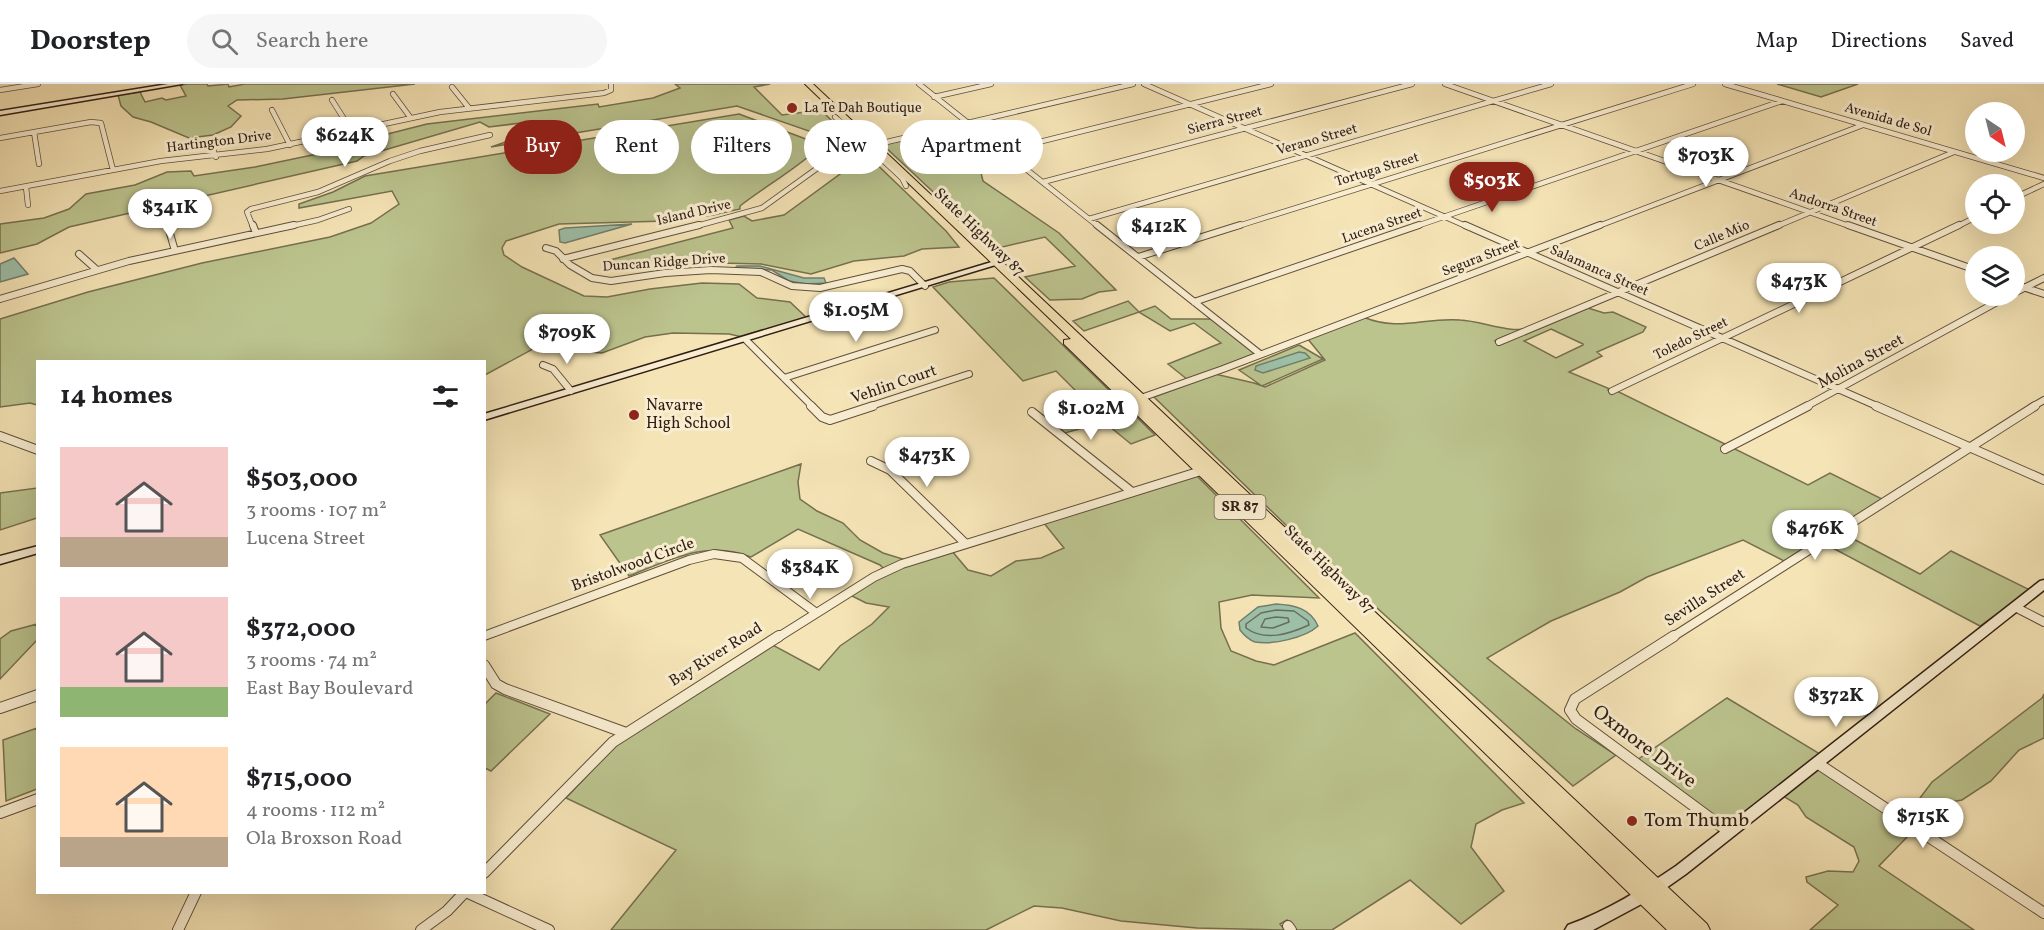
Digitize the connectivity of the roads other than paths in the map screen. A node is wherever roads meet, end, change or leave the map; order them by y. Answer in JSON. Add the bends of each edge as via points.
{"nodes":[{"id":1,"x":38,"y":84,"type":"edge"},
{"id":2,"x":179,"y":84,"type":"edge"},
{"id":3,"x":611,"y":84,"type":"edge"},
{"id":4,"x":806,"y":84,"type":"edge"},
{"id":5,"x":918,"y":84,"type":"edge"},
{"id":6,"x":991,"y":84,"type":"edge"},
{"id":7,"x":1133,"y":84,"type":"edge"},
{"id":8,"x":1144,"y":84,"type":"edge"},
{"id":9,"x":1271,"y":84,"type":"edge"},
{"id":10,"x":1412,"y":84,"type":"edge"},
{"id":11,"x":1444,"y":84,"type":"edge"},
{"id":12,"x":1551,"y":84,"type":"edge"},
{"id":13,"x":1693,"y":84,"type":"edge"},
{"id":14,"x":1725,"y":84,"type":"edge"},
{"id":15,"x":452,"y":87,"type":"dead end"},
{"id":16,"x":0,"y":90,"type":"edge"},
{"id":17,"x":393,"y":94,"type":"dead end"},
{"id":18,"x":934,"y":97,"type":"junction"},
{"id":19,"x":332,"y":100,"type":"dead end"},
{"id":20,"x":1493,"y":101,"type":"junction"},
{"id":21,"x":1782,"y":101,"type":"junction"},
{"id":22,"x":1189,"y":104,"type":"junction"},
{"id":23,"x":470,"y":108,"type":"junction"},
{"id":24,"x":272,"y":110,"type":"dead end"},
{"id":25,"x":0,"y":113,"type":"edge"},
{"id":26,"x":410,"y":117,"type":"junction"},
{"id":27,"x":835,"y":117,"type":"junction"},
{"id":28,"x":839,"y":120,"type":"edge"},
{"id":29,"x":846,"y":120,"type":"edge"},
{"id":30,"x":963,"y":120,"type":"edge"},
{"id":31,"x":980,"y":120,"type":"edge"},
{"id":32,"x":1561,"y":125,"type":"junction"},
{"id":33,"x":1863,"y":125,"type":"junction"},
{"id":34,"x":1245,"y":128,"type":"junction"},
{"id":35,"x":351,"y":130,"type":"junction"},
{"id":36,"x":34,"y":132,"type":"junction"},
{"id":37,"x":490,"y":135,"type":"dead end"},
{"id":38,"x":0,"y":138,"type":"edge"},
{"id":39,"x":1043,"y":141,"type":"edge"},
{"id":40,"x":212,"y":144,"type":"dead end"},
{"id":41,"x":290,"y":145,"type":"junction"},
{"id":42,"x":1636,"y":151,"type":"junction"},
{"id":43,"x":1954,"y":152,"type":"junction"},
{"id":44,"x":1306,"y":155,"type":"junction"},
{"id":45,"x":216,"y":157,"type":"junction"},
{"id":46,"x":888,"y":160,"type":"edge"},
{"id":47,"x":888,"y":164,"type":"edge"},
{"id":48,"x":39,"y":165,"type":"dead end"},
{"id":49,"x":113,"y":170,"type":"junction"},
{"id":50,"x":809,"y":174,"type":"edge"},
{"id":51,"x":1033,"y":174,"type":"edge"},
{"id":52,"x":2044,"y":178,"type":"edge"},
{"id":53,"x":1720,"y":181,"type":"junction"},
{"id":54,"x":1043,"y":182,"type":"junction"},
{"id":55,"x":1372,"y":184,"type":"junction"},
{"id":56,"x":2044,"y":184,"type":"edge"},
{"id":57,"x":906,"y":186,"type":"junction"},
{"id":58,"x":26,"y":187,"type":"junction"},
{"id":59,"x":0,"y":191,"type":"edge"},
{"id":60,"x":2025,"y":193,"type":"edge"},
{"id":61,"x":28,"y":205,"type":"dead end"},
{"id":62,"x":349,"y":209,"type":"dead end"},
{"id":63,"x":1809,"y":212,"type":"junction"},
{"id":64,"x":1446,"y":217,"type":"junction"},
{"id":65,"x":1089,"y":219,"type":"junction"},
{"id":66,"x":1965,"y":222,"type":"edge"},
{"id":67,"x":168,"y":230,"type":"dead end"},
{"id":68,"x":256,"y":233,"type":"junction"},
{"id":69,"x":546,"y":248,"type":"dead end"},
{"id":70,"x":1912,"y":248,"type":"junction"},
{"id":71,"x":175,"y":251,"type":"junction"},
{"id":72,"x":1528,"y":253,"type":"junction"},
{"id":73,"x":79,"y":254,"type":"dead end"},
{"id":74,"x":1138,"y":257,"type":"junction"},
{"id":75,"x":563,"y":259,"type":"junction"},
{"id":76,"x":993,"y":265,"type":"junction"},
{"id":77,"x":1965,"y":266,"type":"edge"},
{"id":78,"x":97,"y":270,"type":"junction"},
{"id":79,"x":2044,"y":278,"type":"edge"},
{"id":80,"x":925,"y":286,"type":"junction"},
{"id":81,"x":2026,"y":288,"type":"joint"},
{"id":82,"x":1618,"y":293,"type":"junction"},
{"id":83,"x":2044,"y":294,"type":"edge"},
{"id":84,"x":0,"y":299,"type":"edge"},
{"id":85,"x":1194,"y":302,"type":"junction"},
{"id":86,"x":1990,"y":306,"type":"edge"},
{"id":87,"x":935,"y":330,"type":"dead end"},
{"id":88,"x":1720,"y":338,"type":"junction"},
{"id":89,"x":746,"y":340,"type":"junction"},
{"id":90,"x":1499,"y":342,"type":"dead end"},
{"id":91,"x":1071,"y":345,"type":"junction"},
{"id":92,"x":1260,"y":354,"type":"junction"},
{"id":93,"x":543,"y":365,"type":"dead end"},
{"id":94,"x":969,"y":374,"type":"dead end"},
{"id":95,"x":784,"y":378,"type":"junction"},
{"id":96,"x":1839,"y":390,"type":"junction"},
{"id":97,"x":571,"y":391,"type":"junction"},
{"id":98,"x":1612,"y":391,"type":"dead end"},
{"id":99,"x":1141,"y":398,"type":"junction"},
{"id":100,"x":2044,"y":400,"type":"edge"},
{"id":101,"x":1032,"y":412,"type":"dead end"},
{"id":102,"x":486,"y":416,"type":"edge"},
{"id":103,"x":0,"y":436,"type":"edge"},
{"id":104,"x":1969,"y":447,"type":"junction"},
{"id":105,"x":36,"y":449,"type":"edge"},
{"id":106,"x":1725,"y":449,"type":"dead end"},
{"id":107,"x":871,"y":461,"type":"dead end"},
{"id":108,"x":1208,"y":469,"type":"junction"},
{"id":109,"x":2044,"y":480,"type":"edge"},
{"id":110,"x":1132,"y":492,"type":"junction"},
{"id":111,"x":965,"y":543,"type":"junction"},
{"id":112,"x":36,"y":550,"type":"edge"},
{"id":113,"x":0,"y":560,"type":"edge"},
{"id":114,"x":2044,"y":584,"type":"edge"},
{"id":115,"x":2014,"y":607,"type":"junction"},
{"id":116,"x":816,"y":612,"type":"junction"},
{"id":117,"x":2044,"y":622,"type":"edge"},
{"id":118,"x":486,"y":635,"type":"edge"},
{"id":119,"x":486,"y":667,"type":"edge"},
{"id":120,"x":36,"y":696,"type":"edge"},
{"id":121,"x":0,"y":708,"type":"edge"},
{"id":122,"x":1570,"y":710,"type":"joint"},
{"id":123,"x":626,"y":733,"type":"junction"},
{"id":124,"x":1817,"y":763,"type":"junction"},
{"id":125,"x":36,"y":800,"type":"edge"},
{"id":126,"x":0,"y":813,"type":"edge"},
{"id":127,"x":1729,"y":832,"type":"junction"},
{"id":128,"x":486,"y":871,"type":"edge"},
{"id":129,"x":1650,"y":892,"type":"junction"},
{"id":130,"x":195,"y":894,"type":"edge"},
{"id":131,"x":464,"y":894,"type":"edge"},
{"id":132,"x":470,"y":894,"type":"edge"},
{"id":133,"x":2044,"y":913,"type":"edge"},
{"id":134,"x":178,"y":930,"type":"edge"},
{"id":135,"x":422,"y":930,"type":"edge"},
{"id":136,"x":549,"y":930,"type":"edge"},
{"id":137,"x":1573,"y":930,"type":"edge"},
{"id":138,"x":1680,"y":930,"type":"edge"},
{"id":139,"x":1700,"y":930,"type":"edge"}],
"edges":[{"from":1,"to":16,"type":"street"},
{"from":2,"to":25,"type":"street"},
{"from":3,"to":23,"type":"street","name":"Hartington Drive","via":[[611,90],[604,93]]},
{"from":4,"to":27,"type":"highway","name":"State Highway 87","number":"SR 87"},
{"from":4,"to":29,"type":"highway","number":"SR 87"},
{"from":5,"to":18,"type":"street"},
{"from":6,"to":18,"type":"street"},
{"from":7,"to":31,"type":"street"},
{"from":8,"to":22,"type":"street","name":"Salamanca Street"},
{"from":9,"to":22,"type":"street"},
{"from":10,"to":34,"type":"street","name":"Sierra Street"},
{"from":11,"to":20,"type":"street","name":"Andorra Street"},
{"from":12,"to":20,"type":"street","name":"Verano Street"},
{"from":13,"to":32,"type":"street","name":"Tortuga Street"},
{"from":14,"to":21,"type":"street","name":"Avenida de Sol"},
{"from":15,"to":23,"type":"street"},
{"from":17,"to":26,"type":"street"},
{"from":18,"to":30,"type":"street"},
{"from":19,"to":35,"type":"street"},
{"from":20,"to":32,"type":"street","name":"Andorra Street"},
{"from":20,"to":44,"type":"street","name":"Verano Street"},
{"from":21,"to":33,"type":"street","name":"Avenida de Sol"},
{"from":21,"to":42,"type":"street","name":"Lucena Street"},
{"from":22,"to":34,"type":"street","name":"Salamanca Street"},
{"from":22,"to":39,"type":"street"},
{"from":23,"to":26,"type":"street","name":"Hartington Drive"},
{"from":24,"to":41,"type":"street"},
{"from":26,"to":35,"type":"street","name":"Hartington Drive"},
{"from":27,"to":28,"type":"street"},
{"from":27,"to":57,"type":"highway","name":"State Highway 87","number":"SR 87"},
{"from":32,"to":42,"type":"street","name":"Andorra Street"},
{"from":32,"to":55,"type":"street","name":"Tortuga Street"},
{"from":33,"to":43,"type":"street","name":"Avenida de Sol"},
{"from":33,"to":53,"type":"street","name":"Segura Street"},
{"from":34,"to":44,"type":"street","name":"Salamanca Street"},
{"from":34,"to":54,"type":"street","name":"Sierra Street"},
{"from":35,"to":41,"type":"street","name":"Hartington Drive"},
{"from":36,"to":38,"type":"street"},
{"from":36,"to":48,"type":"street"},
{"from":36,"to":49,"type":"street","via":[[101,123]]},
{"from":37,"to":68,"type":"street","via":[[420,151],[318,192],[251,209],[247,212]]},
{"from":40,"to":45,"type":"street"},
{"from":41,"to":45,"type":"street","name":"Hartington Drive"},
{"from":42,"to":53,"type":"street","name":"Andorra Street"},
{"from":42,"to":64,"type":"street","name":"Lucena Street"},
{"from":43,"to":52,"type":"street","name":"Avenida de Sol"},
{"from":43,"to":63,"type":"street","name":"Calle Mio"},
{"from":44,"to":55,"type":"street","name":"Salamanca Street"},
{"from":44,"to":65,"type":"street","name":"Verano Street"},
{"from":45,"to":49,"type":"street","name":"Hartington Drive"},
{"from":46,"to":76,"type":"highway","number":"SR 87"},
{"from":47,"to":57,"type":"street"},
{"from":49,"to":58,"type":"street","name":"Hartington Drive"},
{"from":50,"to":75,"type":"street","name":"Island Drive","via":[[752,212]]},
{"from":51,"to":54,"type":"street"},
{"from":53,"to":63,"type":"street","name":"Andorra Street"},
{"from":53,"to":72,"type":"street","name":"Segura Street"},
{"from":54,"to":65,"type":"street"},
{"from":55,"to":64,"type":"street","name":"Salamanca Street"},
{"from":55,"to":74,"type":"street","name":"Tortuga Street"},
{"from":56,"to":60,"type":"street"},
{"from":57,"to":76,"type":"highway","name":"State Highway 87","number":"SR 87"},
{"from":58,"to":59,"type":"street","name":"Hartington Drive"},
{"from":58,"to":61,"type":"street"},
{"from":62,"to":68,"type":"street"},
{"from":63,"to":70,"type":"street","name":"Andorra Street"},
{"from":63,"to":82,"type":"street","name":"Calle Mio"},
{"from":64,"to":72,"type":"street","name":"Salamanca Street"},
{"from":64,"to":85,"type":"street","name":"Lucena Street"},
{"from":65,"to":74,"type":"street"},
{"from":66,"to":70,"type":"street","name":"Toledo Street"},
{"from":67,"to":71,"type":"street"},
{"from":68,"to":71,"type":"street"},
{"from":69,"to":75,"type":"street","name":"Duncan Ridge Drive"},
{"from":70,"to":77,"type":"street","name":"Andorra Street"},
{"from":70,"to":88,"type":"street","name":"Toledo Street"},
{"from":71,"to":78,"type":"street"},
{"from":72,"to":82,"type":"street","name":"Salamanca Street"},
{"from":72,"to":92,"type":"street","name":"Segura Street"},
{"from":73,"to":78,"type":"street"},
{"from":74,"to":85,"type":"street"},
{"from":75,"to":80,"type":"street","name":"Duncan Ridge Drive","via":[[592,278],[611,281],[711,270],[760,272],[792,286],[820,288],[902,269],[910,271]]},
{"from":76,"to":80,"type":"street"},
{"from":76,"to":91,"type":"highway","name":"State Highway 87","number":"SR 87"},
{"from":76,"to":99,"type":"highway","number":"SR 87"},
{"from":78,"to":84,"type":"street"},
{"from":79,"to":81,"type":"street"},
{"from":80,"to":89,"type":"street"},
{"from":81,"to":83,"type":"street"},
{"from":82,"to":88,"type":"street","name":"Salamanca Street"},
{"from":82,"to":90,"type":"street","name":"Calle Mio"},
{"from":85,"to":92,"type":"street"},
{"from":86,"to":96,"type":"street","name":"Molina Street"},
{"from":87,"to":95,"type":"street"},
{"from":88,"to":96,"type":"street","name":"Salamanca Street"},
{"from":88,"to":98,"type":"street","name":"Toledo Street"},
{"from":89,"to":95,"type":"street"},
{"from":89,"to":97,"type":"street"},
{"from":91,"to":99,"type":"street","via":[[1130,396]]},
{"from":91,"to":108,"type":"highway","name":"State Highway 87","number":"SR 87"},
{"from":92,"to":99,"type":"street","name":"Segura Street"},
{"from":93,"to":97,"type":"street","via":[[553,369]]},
{"from":94,"to":95,"type":"street","name":"Vehlin Court","via":[[835,419],[822,417]]},
{"from":96,"to":104,"type":"street","name":"Salamanca Street"},
{"from":96,"to":106,"type":"street","name":"Molina Street"},
{"from":97,"to":102,"type":"street"},
{"from":99,"to":108,"type":"highway","number":"SR 87"},
{"from":100,"to":104,"type":"street","name":"Sevilla Street"},
{"from":101,"to":110,"type":"street"},
{"from":103,"to":105,"type":"street"},
{"from":104,"to":109,"type":"street","name":"Salamanca Street"},
{"from":104,"to":122,"type":"street","name":"Sevilla Street","via":[[1575,699]]},
{"from":107,"to":111,"type":"street","via":[[890,470]]},
{"from":108,"to":110,"type":"street","name":"Bay River Road"},
{"from":108,"to":129,"type":"highway","name":"State Highway 87","number":"SR 87"},
{"from":110,"to":111,"type":"street","name":"Bay River Road"},
{"from":111,"to":116,"type":"street","name":"Bay River Road","via":[[889,569]]},
{"from":112,"to":113,"type":"street"},
{"from":114,"to":115,"type":"street"},
{"from":115,"to":117,"type":"street"},
{"from":115,"to":124,"type":"street"},
{"from":116,"to":118,"type":"street","name":"Bristolwood Circle","via":[[742,558],[714,554],[676,564]]},
{"from":116,"to":123,"type":"street","name":"Bay River Road"},
{"from":119,"to":123,"type":"street","via":[[496,684],[505,689]]},
{"from":120,"to":121,"type":"street"},
{"from":122,"to":127,"type":"street","name":"Oxmore Drive","via":[[1576,719]]},
{"from":123,"to":128,"type":"street","name":"Bay River Road"},
{"from":124,"to":127,"type":"street"},
{"from":124,"to":133,"type":"street"},
{"from":125,"to":126,"type":"street"},
{"from":127,"to":129,"type":"street"},
{"from":129,"to":137,"type":"street"},
{"from":129,"to":138,"type":"highway","name":"State Highway 87","number":"SR 87"},
{"from":129,"to":139,"type":"highway","number":"SR 87"},
{"from":130,"to":134,"type":"street"},
{"from":131,"to":135,"type":"street"},
{"from":132,"to":136,"type":"street"}]}
